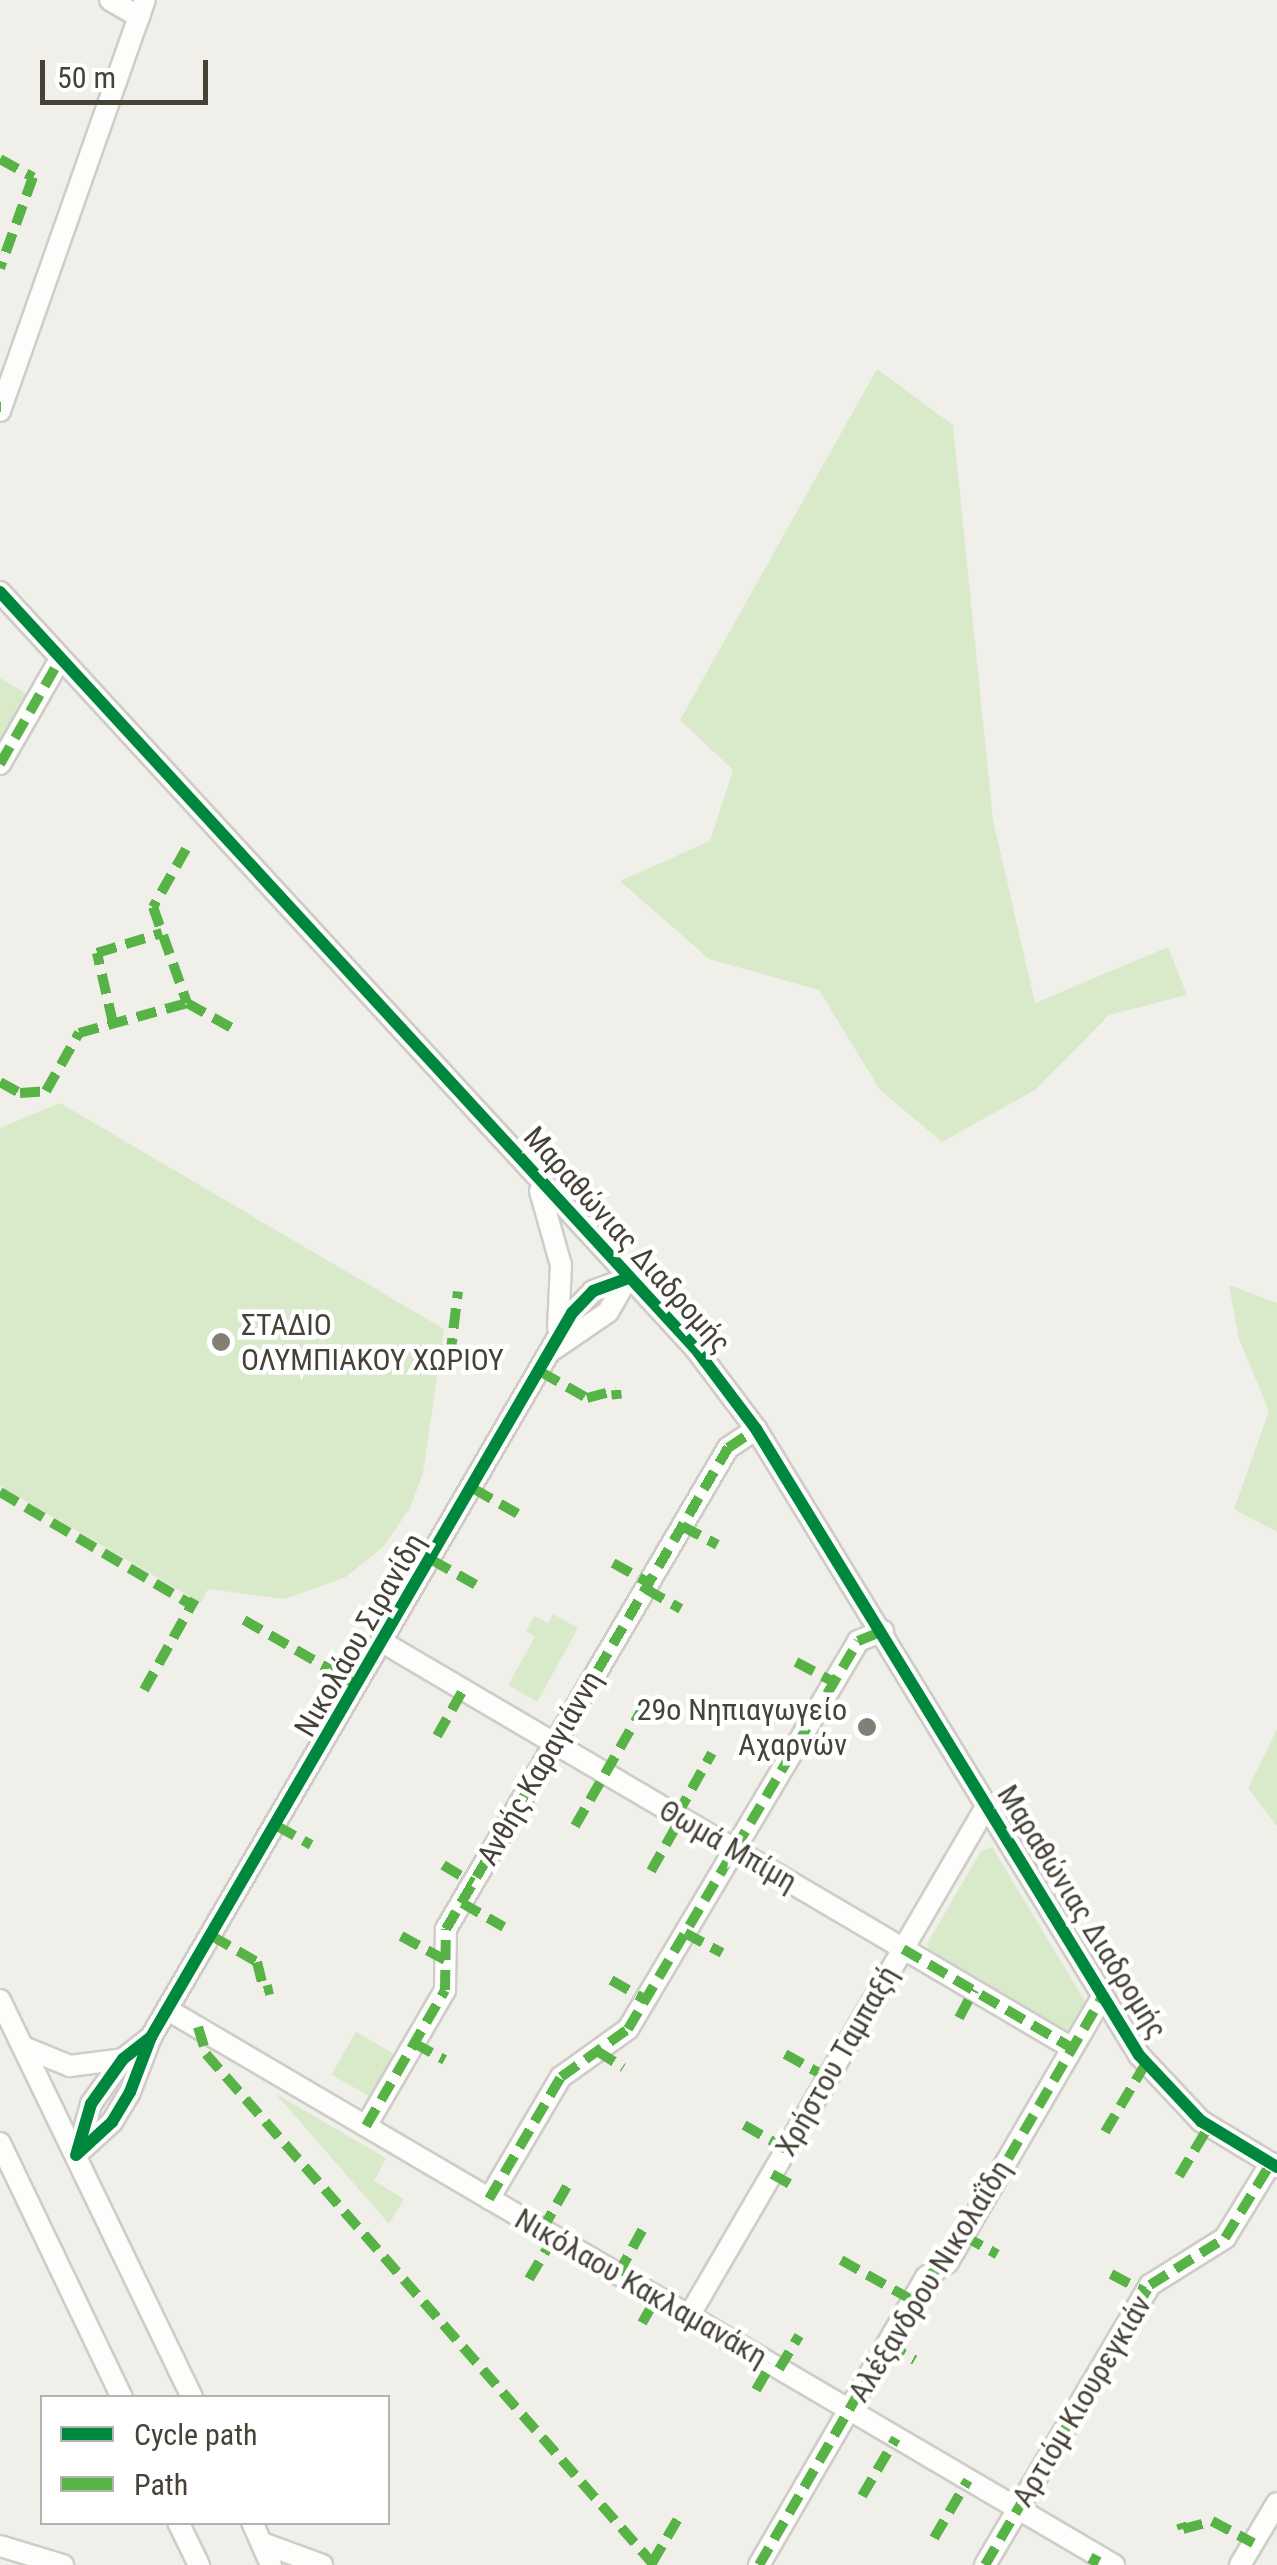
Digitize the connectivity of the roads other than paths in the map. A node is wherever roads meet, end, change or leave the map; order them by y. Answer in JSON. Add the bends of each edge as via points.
{"nodes":[{"id":1,"x":110,"y":0,"type":"edge"},
{"id":2,"x":142,"y":8,"type":"edge"},
{"id":3,"x":0,"y":411,"type":"edge"},
{"id":4,"x":0,"y":592,"type":"edge"},
{"id":5,"x":58,"y":661,"type":"junction"},
{"id":6,"x":0,"y":764,"type":"edge"},
{"id":7,"x":535,"y":1177,"type":"junction"},
{"id":8,"x":628,"y":1278,"type":"junction"},
{"id":9,"x":554,"y":1350,"type":"junction"},
{"id":10,"x":756,"y":1428,"type":"junction"},
{"id":11,"x":883,"y":1632,"type":"junction"},
{"id":12,"x":384,"y":1643,"type":"junction"},
{"id":13,"x":555,"y":1744,"type":"junction"},
{"id":14,"x":986,"y":1807,"type":"junction"},
{"id":15,"x":735,"y":1850,"type":"junction"},
{"id":16,"x":903,"y":1949,"type":"junction"},
{"id":17,"x":1102,"y":1997,"type":"junction"},
{"id":18,"x":0,"y":2000,"type":"edge"},
{"id":19,"x":168,"y":2010,"type":"junction"},
{"id":20,"x":151,"y":2038,"type":"junction"},
{"id":21,"x":26,"y":2048,"type":"junction"},
{"id":22,"x":1072,"y":2048,"type":"junction"},
{"id":23,"x":122,"y":2059,"type":"junction"},
{"id":24,"x":366,"y":2126,"type":"junction"},
{"id":25,"x":0,"y":2143,"type":"edge"},
{"id":26,"x":76,"y":2155,"type":"junction"},
{"id":27,"x":1274,"y":2165,"type":"edge"},
{"id":28,"x":489,"y":2199,"type":"junction"},
{"id":29,"x":689,"y":2316,"type":"junction"},
{"id":30,"x":121,"y":2395,"type":"edge"},
{"id":31,"x":191,"y":2395,"type":"edge"},
{"id":32,"x":848,"y":2410,"type":"junction"},
{"id":33,"x":1277,"y":2503,"type":"edge"},
{"id":34,"x":1018,"y":2509,"type":"junction"},
{"id":35,"x":179,"y":2525,"type":"edge"},
{"id":36,"x":253,"y":2525,"type":"edge"},
{"id":37,"x":262,"y":2544,"type":"junction"},
{"id":38,"x":0,"y":2546,"type":"edge"},
{"id":39,"x":62,"y":2565,"type":"edge"},
{"id":40,"x":199,"y":2565,"type":"edge"},
{"id":41,"x":271,"y":2565,"type":"edge"},
{"id":42,"x":322,"y":2565,"type":"edge"},
{"id":43,"x":758,"y":2565,"type":"edge"},
{"id":44,"x":985,"y":2565,"type":"edge"},
{"id":45,"x":1114,"y":2565,"type":"edge"},
{"id":46,"x":1240,"y":2565,"type":"edge"}],
"edges":[{"from":1,"to":2,"type":"street"},
{"from":2,"to":3,"type":"street"},
{"from":4,"to":5,"type":"street","name":"Μαραθώνιας Διαδρομής"},
{"from":5,"to":6,"type":"street"},
{"from":5,"to":7,"type":"street","name":"Μαραθώνιας Διαδρομής"},
{"from":7,"to":8,"type":"street","name":"Μαραθώνιας Διαδρομής"},
{"from":7,"to":9,"type":"street","via":[[561,1265]]},
{"from":8,"to":9,"type":"street","name":"Νικολάου Σιρανίδη","via":[[593,1290],[572,1313]]},
{"from":8,"to":10,"type":"street","name":"Μαραθώνιας Διαδρομής","via":[[695,1348]]},
{"from":9,"to":12,"type":"street","name":"Νικολάου Σιρανίδη"},
{"from":10,"to":11,"type":"street","name":"Μαραθώνιας Διαδρομής"},
{"from":10,"to":13,"type":"street","name":"Ανθής Καραγιάννη","via":[[728,1448]]},
{"from":11,"to":14,"type":"street","name":"Μαραθώνιας Διαδρομής"},
{"from":11,"to":15,"type":"street","via":[[858,1641]]},
{"from":12,"to":13,"type":"street","name":"Θωμά Μπίμη"},
{"from":12,"to":19,"type":"street","name":"Νικολάου Σιρανίδη"},
{"from":13,"to":15,"type":"street","name":"Θωμά Μπίμη"},
{"from":13,"to":24,"type":"street","name":"Ανθής Καραγιάννη","via":[[446,1929],[445,1990]]},
{"from":14,"to":16,"type":"street","name":"Χρήστου Ταμπαξή"},
{"from":14,"to":17,"type":"street","name":"Μαραθώνιας Διαδρομής"},
{"from":15,"to":16,"type":"street","name":"Θωμά Μπίμη"},
{"from":15,"to":28,"type":"street","via":[[628,2030],[561,2077]]},
{"from":16,"to":22,"type":"street","name":"Θωμά Μπίμη"},
{"from":16,"to":29,"type":"street","name":"Χρήστου Ταμπαξή"},
{"from":17,"to":22,"type":"street","name":"Αλέξανδρου Νικολαΐδη"},
{"from":17,"to":27,"type":"street","name":"Μαραθώνιας Διαδρομής","via":[[1166,2090],[1201,2121]]},
{"from":18,"to":21,"type":"street"},
{"from":19,"to":20,"type":"street","name":"Νικολάου Σιρανίδη"},
{"from":19,"to":24,"type":"street","name":"Νικόλαου Κακλαμανάκη"},
{"from":20,"to":23,"type":"street","name":"Νικολάου Σιρανίδη"},
{"from":20,"to":26,"type":"street","name":"Νικολάου Σιρανίδη","via":[[143,2069],[112,2122]]},
{"from":21,"to":23,"type":"street","via":[[70,2066]]},
{"from":21,"to":26,"type":"street"},
{"from":22,"to":32,"type":"street","name":"Αλέξανδρου Νικολαΐδη","via":[[948,2262],[926,2277]]},
{"from":23,"to":26,"type":"street","name":"Νικολάου Σιρανίδη","via":[[92,2104]]},
{"from":24,"to":28,"type":"street","name":"Νικόλαου Κακλαμανάκη"},
{"from":25,"to":30,"type":"street"},
{"from":26,"to":31,"type":"street"},
{"from":27,"to":34,"type":"street","name":"Αρτιόμ Κιουρεγκιάν","via":[[1225,2238],[1150,2285]]},
{"from":28,"to":29,"type":"street","name":"Νικόλαου Κακλαμανάκη"},
{"from":29,"to":32,"type":"street","name":"Νικόλαου Κακλαμανάκη"},
{"from":32,"to":34,"type":"street","name":"Νικόλαου Κακλαμανάκη"},
{"from":32,"to":43,"type":"street","name":"Αλέξανδρου Νικολαΐδη"},
{"from":33,"to":46,"type":"street"},
{"from":34,"to":44,"type":"street","name":"Αρτιόμ Κιουρεγκιάν"},
{"from":34,"to":45,"type":"street","name":"Νικόλαου Κακλαμανάκη"},
{"from":35,"to":40,"type":"street"},
{"from":36,"to":37,"type":"street"},
{"from":37,"to":41,"type":"street"},
{"from":37,"to":42,"type":"street"},
{"from":38,"to":39,"type":"street"}]}
